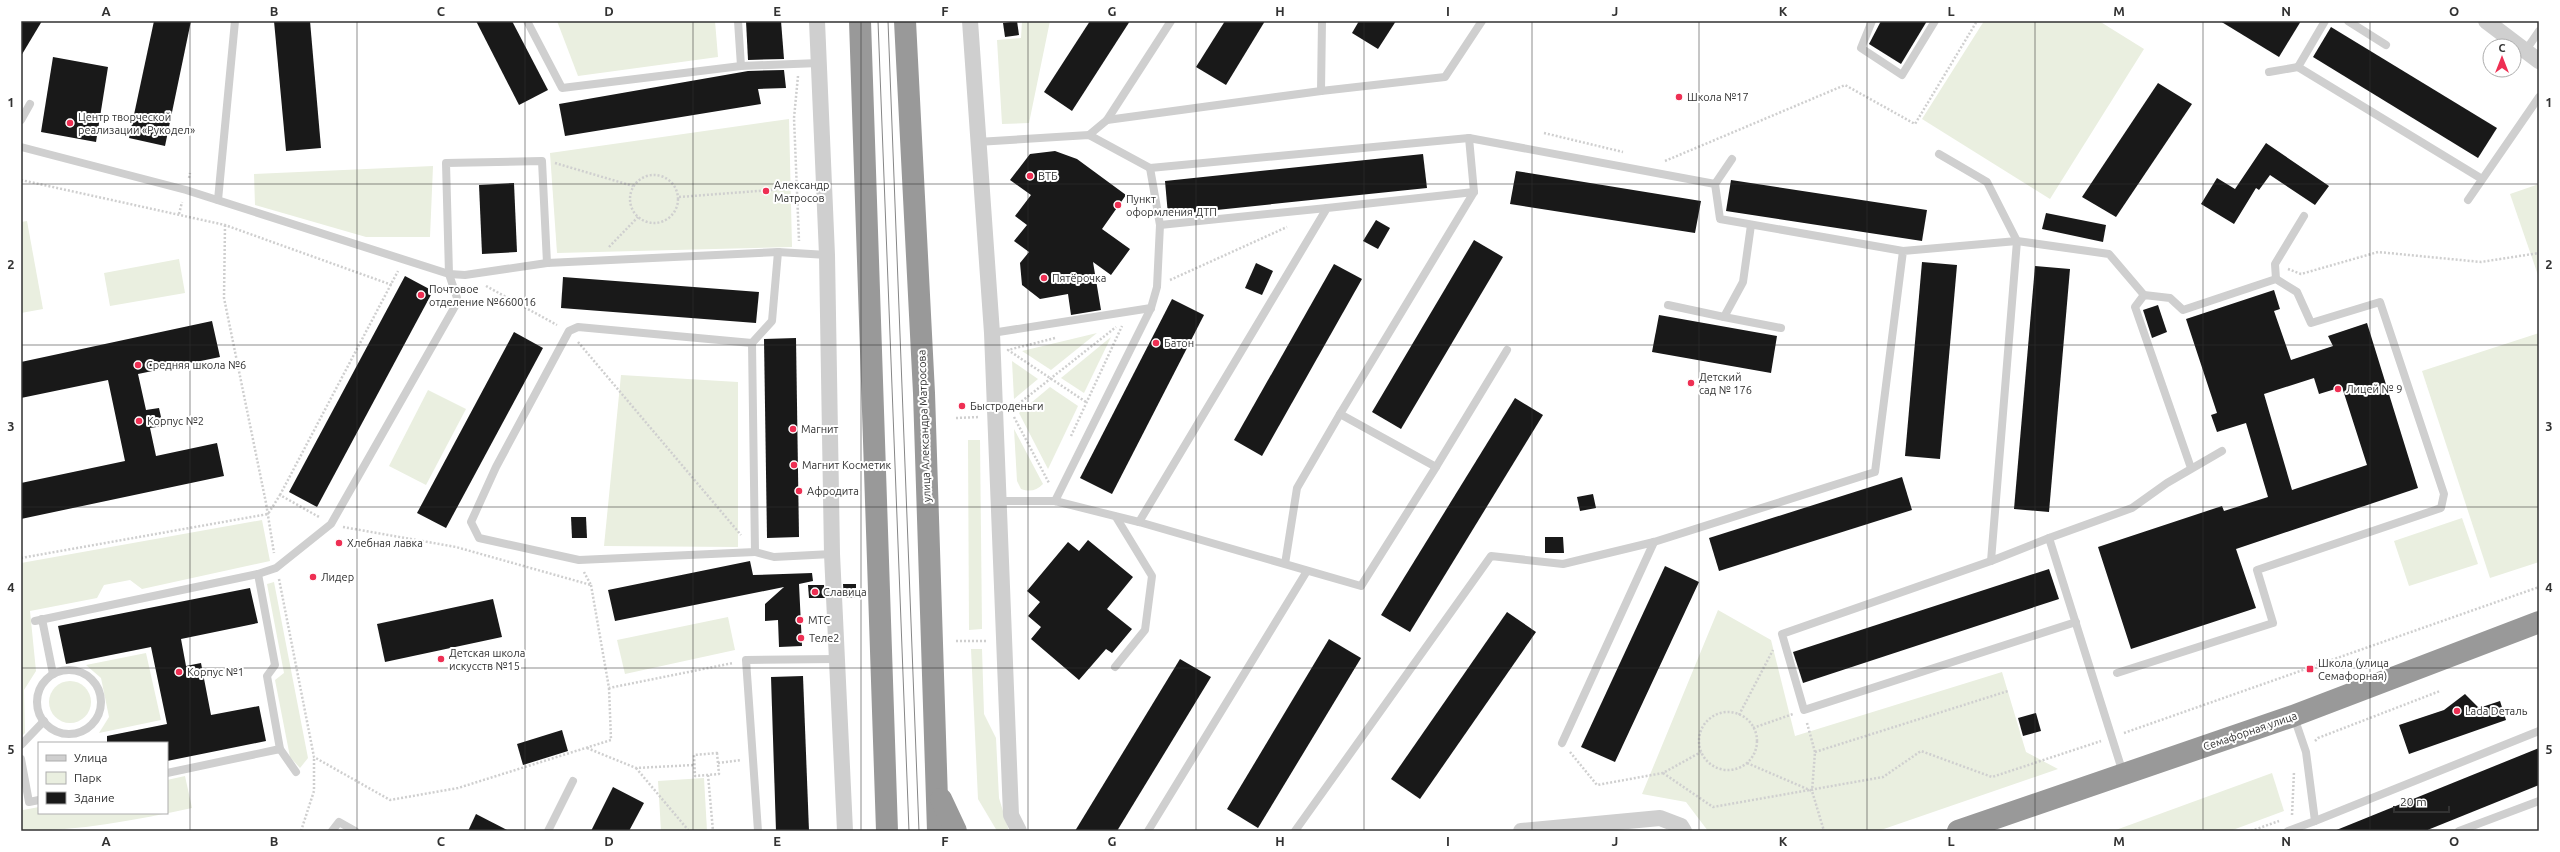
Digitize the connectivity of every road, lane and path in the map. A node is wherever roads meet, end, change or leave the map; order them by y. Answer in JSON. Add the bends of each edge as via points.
{"nodes":[{"id":1,"x":235,"y":21,"type":"edge"},
{"id":2,"x":528,"y":21,"type":"edge"},
{"id":3,"x":738,"y":21,"type":"edge"},
{"id":4,"x":817,"y":21,"type":"edge"},
{"id":5,"x":860,"y":21,"type":"edge"},
{"id":6,"x":905,"y":21,"type":"edge"},
{"id":7,"x":970,"y":21,"type":"edge"},
{"id":8,"x":1171,"y":21,"type":"edge"},
{"id":9,"x":1322,"y":21,"type":"edge"},
{"id":10,"x":1482,"y":21,"type":"edge"},
{"id":11,"x":1872,"y":21,"type":"edge"},
{"id":12,"x":1935,"y":21,"type":"edge"},
{"id":13,"x":1977,"y":21,"type":"edge"},
{"id":14,"x":2326,"y":21,"type":"edge"},
{"id":15,"x":2348,"y":21,"type":"edge"},
{"id":16,"x":2486,"y":21,"type":"edge"},
{"id":17,"x":2539,"y":31,"type":"edge"},
{"id":18,"x":2386,"y":45,"type":"dead end"},
{"id":19,"x":2526,"y":50,"type":"junction"},
{"id":20,"x":2539,"y":61,"type":"edge"},
{"id":21,"x":793,"y":63,"type":"junction"},
{"id":22,"x":819,"y":63,"type":"junction"},
{"id":23,"x":741,"y":66,"type":"junction"},
{"id":24,"x":2298,"y":67,"type":"junction"},
{"id":25,"x":2269,"y":72,"type":"dead end"},
{"id":26,"x":1321,"y":91,"type":"junction"},
{"id":27,"x":2539,"y":96,"type":"edge"},
{"id":28,"x":30,"y":104,"type":"dead end"},
{"id":29,"x":21,"y":120,"type":"edge"},
{"id":30,"x":1107,"y":120,"type":"junction"},
{"id":31,"x":1544,"y":133,"type":"dead end"},
{"id":32,"x":1089,"y":135,"type":"junction"},
{"id":33,"x":1469,"y":138,"type":"junction"},
{"id":34,"x":977,"y":142,"type":"junction"},
{"id":35,"x":21,"y":147,"type":"edge"},
{"id":36,"x":1626,"y":152,"type":"dead end"},
{"id":37,"x":1939,"y":154,"type":"dead end"},
{"id":38,"x":1732,"y":159,"type":"dead end"},
{"id":39,"x":542,"y":161,"type":"junction"},
{"id":40,"x":1663,"y":161,"type":"dead end"},
{"id":41,"x":1150,"y":168,"type":"junction"},
{"id":42,"x":2482,"y":179,"type":"junction"},
{"id":43,"x":21,"y":180,"type":"edge"},
{"id":44,"x":1715,"y":184,"type":"junction"},
{"id":45,"x":633,"y":186,"type":"junction"},
{"id":46,"x":798,"y":188,"type":"junction"},
{"id":47,"x":1474,"y":192,"type":"junction"},
{"id":48,"x":679,"y":197,"type":"junction"},
{"id":49,"x":218,"y":200,"type":"junction"},
{"id":50,"x":2468,"y":200,"type":"dead end"},
{"id":51,"x":182,"y":202,"type":"dead end"},
{"id":52,"x":1327,"y":208,"type":"junction"},
{"id":53,"x":179,"y":214,"type":"junction"},
{"id":54,"x":2304,"y":216,"type":"dead end"},
{"id":55,"x":638,"y":217,"type":"junction"},
{"id":56,"x":1292,"y":224,"type":"dead end"},
{"id":57,"x":225,"y":225,"type":"junction"},
{"id":58,"x":1160,"y":225,"type":"junction"},
{"id":59,"x":1751,"y":225,"type":"junction"},
{"id":60,"x":2018,"y":241,"type":"junction"},
{"id":61,"x":1903,"y":251,"type":"junction"},
{"id":62,"x":778,"y":252,"type":"junction"},
{"id":63,"x":2539,"y":253,"type":"edge"},
{"id":64,"x":799,"y":255,"type":"junction"},
{"id":65,"x":827,"y":255,"type":"junction"},
{"id":66,"x":402,"y":259,"type":"junction"},
{"id":67,"x":598,"y":262,"type":"junction"},
{"id":68,"x":547,"y":263,"type":"junction"},
{"id":69,"x":2275,"y":264,"type":"junction"},
{"id":70,"x":449,"y":274,"type":"junction"},
{"id":71,"x":465,"y":275,"type":"junction"},
{"id":72,"x":2276,"y":280,"type":"junction"},
{"id":73,"x":392,"y":285,"type":"junction"},
{"id":74,"x":1157,"y":286,"type":"junction"},
{"id":75,"x":2144,"y":295,"type":"junction"},
{"id":76,"x":1668,"y":305,"type":"dead end"},
{"id":77,"x":1151,"y":308,"type":"junction"},
{"id":78,"x":1724,"y":317,"type":"junction"},
{"id":79,"x":1124,"y":320,"type":"junction"},
{"id":80,"x":1117,"y":322,"type":"dead end"},
{"id":81,"x":1781,"y":328,"type":"dead end"},
{"id":82,"x":569,"y":331,"type":"junction"},
{"id":83,"x":992,"y":333,"type":"junction"},
{"id":84,"x":1062,"y":336,"type":"dead end"},
{"id":85,"x":752,"y":343,"type":"junction"},
{"id":86,"x":1508,"y":350,"type":"dead end"},
{"id":87,"x":1051,"y":379,"type":"junction"},
{"id":88,"x":1086,"y":402,"type":"junction"},
{"id":89,"x":1340,"y":414,"type":"junction"},
{"id":90,"x":979,"y":417,"type":"dead end"},
{"id":91,"x":956,"y":418,"type":"dead end"},
{"id":92,"x":1068,"y":442,"type":"dead end"},
{"id":93,"x":2222,"y":451,"type":"dead end"},
{"id":94,"x":1436,"y":467,"type":"junction"},
{"id":95,"x":2190,"y":468,"type":"junction"},
{"id":96,"x":1052,"y":476,"type":"dead end"},
{"id":97,"x":280,"y":495,"type":"junction"},
{"id":98,"x":998,"y":501,"type":"junction"},
{"id":99,"x":1055,"y":501,"type":"junction"},
{"id":100,"x":268,"y":514,"type":"junction"},
{"id":101,"x":1116,"y":517,"type":"junction"},
{"id":102,"x":1139,"y":522,"type":"junction"},
{"id":103,"x":331,"y":524,"type":"junction"},
{"id":104,"x":2049,"y":538,"type":"junction"},
{"id":105,"x":1654,"y":542,"type":"junction"},
{"id":106,"x":755,"y":552,"type":"junction"},
{"id":107,"x":832,"y":554,"type":"junction"},
{"id":108,"x":21,"y":558,"type":"edge"},
{"id":109,"x":579,"y":560,"type":"junction"},
{"id":110,"x":1991,"y":561,"type":"junction"},
{"id":111,"x":1285,"y":564,"type":"junction"},
{"id":112,"x":276,"y":568,"type":"junction"},
{"id":113,"x":1307,"y":571,"type":"junction"},
{"id":114,"x":258,"y":574,"type":"junction"},
{"id":115,"x":591,"y":585,"type":"junction"},
{"id":116,"x":2539,"y":587,"type":"edge"},
{"id":117,"x":2076,"y":622,"type":"junction"},
{"id":118,"x":2539,"y":622,"type":"edge"},
{"id":119,"x":1782,"y":634,"type":"junction"},
{"id":120,"x":956,"y":641,"type":"dead end"},
{"id":121,"x":991,"y":641,"type":"dead end"},
{"id":122,"x":837,"y":659,"type":"junction"},
{"id":123,"x":746,"y":660,"type":"junction"},
{"id":124,"x":1115,"y":667,"type":"dead end"},
{"id":125,"x":2117,"y":673,"type":"dead end"},
{"id":126,"x":53,"y":674,"type":"junction"},
{"id":127,"x":609,"y":688,"type":"junction"},
{"id":128,"x":2440,"y":690,"type":"dead end"},
{"id":129,"x":2008,"y":692,"type":"dead end"},
{"id":130,"x":1804,"y":710,"type":"junction"},
{"id":131,"x":1739,"y":715,"type":"junction"},
{"id":132,"x":2293,"y":716,"type":"junction"},
{"id":133,"x":44,"y":722,"type":"junction"},
{"id":134,"x":1753,"y":728,"type":"junction"},
{"id":135,"x":2539,"y":731,"type":"edge"},
{"id":136,"x":2111,"y":737,"type":"junction"},
{"id":137,"x":1562,"y":743,"type":"joint"},
{"id":138,"x":21,"y":745,"type":"edge"},
{"id":139,"x":587,"y":748,"type":"junction"},
{"id":140,"x":280,"y":749,"type":"junction"},
{"id":141,"x":1701,"y":752,"type":"junction"},
{"id":142,"x":1815,"y":752,"type":"junction"},
{"id":143,"x":2306,"y":752,"type":"junction"},
{"id":144,"x":314,"y":757,"type":"junction"},
{"id":145,"x":754,"y":758,"type":"junction"},
{"id":146,"x":21,"y":759,"type":"edge"},
{"id":147,"x":718,"y":763,"type":"junction"},
{"id":148,"x":1747,"y":763,"type":"junction"},
{"id":149,"x":694,"y":765,"type":"junction"},
{"id":150,"x":636,"y":768,"type":"junction"},
{"id":151,"x":296,"y":772,"type":"dead end"},
{"id":152,"x":168,"y":773,"type":"edge"},
{"id":153,"x":1663,"y":773,"type":"junction"},
{"id":154,"x":2123,"y":774,"type":"junction"},
{"id":155,"x":708,"y":775,"type":"junction"},
{"id":156,"x":573,"y":781,"type":"dead end"},
{"id":157,"x":937,"y":790,"type":"junction"},
{"id":158,"x":1812,"y":791,"type":"junction"},
{"id":159,"x":38,"y":800,"type":"edge"},
{"id":160,"x":2539,"y":801,"type":"edge"},
{"id":161,"x":2315,"y":820,"type":"junction"},
{"id":162,"x":301,"y":831,"type":"edge"},
{"id":163,"x":332,"y":831,"type":"edge"},
{"id":164,"x":355,"y":831,"type":"edge"},
{"id":165,"x":548,"y":831,"type":"edge"},
{"id":166,"x":689,"y":831,"type":"edge"},
{"id":167,"x":713,"y":831,"type":"edge"},
{"id":168,"x":758,"y":831,"type":"edge"},
{"id":169,"x":845,"y":831,"type":"edge"},
{"id":170,"x":887,"y":831,"type":"edge"},
{"id":171,"x":938,"y":831,"type":"edge"},
{"id":172,"x":956,"y":831,"type":"edge"},
{"id":173,"x":1019,"y":831,"type":"edge"},
{"id":174,"x":1148,"y":831,"type":"edge"},
{"id":175,"x":1295,"y":831,"type":"edge"},
{"id":176,"x":1521,"y":831,"type":"edge"},
{"id":177,"x":1684,"y":831,"type":"edge"},
{"id":178,"x":1824,"y":831,"type":"edge"},
{"id":179,"x":1958,"y":831,"type":"edge"},
{"id":180,"x":2251,"y":831,"type":"edge"},
{"id":181,"x":2288,"y":831,"type":"edge"},
{"id":182,"x":2459,"y":831,"type":"edge"}],
"edges":[{"from":1,"to":49,"type":"lane"},
{"from":2,"to":23,"type":"lane","via":[[562,88]]},
{"from":3,"to":23,"type":"lane"},
{"from":4,"to":22,"type":"street"},
{"from":5,"to":170,"type":"highway"},
{"from":6,"to":157,"type":"highway","name":"улица Александра Матросова","via":[[924,393]]},
{"from":7,"to":34,"type":"street"},
{"from":8,"to":30,"type":"lane"},
{"from":9,"to":26,"type":"lane"},
{"from":10,"to":26,"type":"lane","via":[[1445,78]]},
{"from":11,"to":12,"type":"lane","via":[[1861,48],[1902,75]]},
{"from":13,"to":40,"type":"path","via":[[1915,124],[1845,85]]},
{"from":14,"to":24,"type":"lane"},
{"from":15,"to":18,"type":"lane"},
{"from":16,"to":19,"type":"street"},
{"from":17,"to":19,"type":"lane"},
{"from":19,"to":20,"type":"street"},
{"from":21,"to":22,"type":"lane"},
{"from":21,"to":23,"type":"lane"},
{"from":21,"to":46,"type":"path","via":[[798,69],[794,118]]},
{"from":22,"to":65,"type":"street"},
{"from":24,"to":25,"type":"lane"},
{"from":24,"to":42,"type":"lane"},
{"from":26,"to":30,"type":"lane"},
{"from":27,"to":42,"type":"lane"},
{"from":28,"to":29,"type":"lane"},
{"from":30,"to":32,"type":"lane"},
{"from":31,"to":36,"type":"path"},
{"from":32,"to":34,"type":"lane"},
{"from":32,"to":41,"type":"lane"},
{"from":33,"to":41,"type":"lane"},
{"from":33,"to":44,"type":"lane"},
{"from":33,"to":47,"type":"lane"},
{"from":34,"to":83,"type":"street"},
{"from":35,"to":49,"type":"lane"},
{"from":37,"to":60,"type":"lane","via":[[1987,182]]},
{"from":38,"to":44,"type":"lane"},
{"from":39,"to":45,"type":"path"},
{"from":39,"to":68,"type":"lane"},
{"from":39,"to":70,"type":"lane","via":[[446,163]]},
{"from":41,"to":58,"type":"lane"},
{"from":42,"to":50,"type":"lane"},
{"from":43,"to":53,"type":"path"},
{"from":44,"to":59,"type":"lane","via":[[1720,219]]},
{"from":45,"to":48,"type":"path","via":[[645,176],[660,175],[673,183]]},
{"from":45,"to":55,"type":"path","via":[[630,202]]},
{"from":46,"to":48,"type":"path"},
{"from":46,"to":64,"type":"path"},
{"from":47,"to":52,"type":"lane"},
{"from":47,"to":89,"type":"lane"},
{"from":48,"to":55,"type":"path","via":[[675,211],[662,222],[654,223]]},
{"from":49,"to":66,"type":"lane"},
{"from":51,"to":53,"type":"path"},
{"from":52,"to":58,"type":"lane"},
{"from":52,"to":102,"type":"lane"},
{"from":53,"to":57,"type":"path"},
{"from":54,"to":69,"type":"lane"},
{"from":55,"to":67,"type":"path","via":[[603,253]]},
{"from":56,"to":74,"type":"path"},
{"from":57,"to":73,"type":"path"},
{"from":57,"to":100,"type":"path","via":[[224,298]]},
{"from":58,"to":74,"type":"lane"},
{"from":59,"to":61,"type":"lane"},
{"from":59,"to":78,"type":"lane","via":[[1743,282]]},
{"from":60,"to":61,"type":"lane"},
{"from":60,"to":75,"type":"lane","via":[[2109,254]]},
{"from":60,"to":110,"type":"lane"},
{"from":61,"to":105,"type":"lane","via":[[1875,472]]},
{"from":62,"to":64,"type":"lane"},
{"from":62,"to":67,"type":"lane"},
{"from":62,"to":85,"type":"lane","via":[[772,320]]},
{"from":63,"to":69,"type":"path","via":[[2481,262],[2378,252],[2301,274]]},
{"from":64,"to":65,"type":"lane"},
{"from":65,"to":107,"type":"street"},
{"from":66,"to":70,"type":"lane"},
{"from":66,"to":73,"type":"path"},
{"from":67,"to":68,"type":"lane"},
{"from":68,"to":71,"type":"lane"},
{"from":69,"to":72,"type":"lane"},
{"from":70,"to":71,"type":"lane"},
{"from":70,"to":103,"type":"lane","via":[[458,301]]},
{"from":71,"to":82,"type":"path"},
{"from":72,"to":75,"type":"lane","via":[[2183,310],[2170,298]]},
{"from":72,"to":125,"type":"lane","via":[[2296,292],[2311,323],[2380,302],[2444,494],[2441,508],[2257,570],[2273,623]]},
{"from":73,"to":97,"type":"path"},
{"from":74,"to":77,"type":"lane"},
{"from":75,"to":95,"type":"lane","via":[[2135,307]]},
{"from":76,"to":78,"type":"lane"},
{"from":77,"to":83,"type":"lane"},
{"from":77,"to":99,"type":"lane"},
{"from":78,"to":81,"type":"lane"},
{"from":79,"to":80,"type":"path"},
{"from":79,"to":87,"type":"path"},
{"from":79,"to":88,"type":"path"},
{"from":82,"to":85,"type":"lane","via":[[578,327]]},
{"from":82,"to":106,"type":"path"},
{"from":82,"to":109,"type":"lane","via":[[496,467],[471,522],[479,538]]},
{"from":83,"to":98,"type":"street"},
{"from":84,"to":87,"type":"path","via":[[1008,350]]},
{"from":85,"to":106,"type":"lane"},
{"from":86,"to":94,"type":"lane"},
{"from":87,"to":88,"type":"path"},
{"from":87,"to":96,"type":"path","via":[[1010,410],[1049,483]]},
{"from":88,"to":92,"type":"path"},
{"from":89,"to":94,"type":"lane"},
{"from":89,"to":111,"type":"lane","via":[[1297,488]]},
{"from":90,"to":91,"type":"path"},
{"from":93,"to":95,"type":"lane"},
{"from":94,"to":113,"type":"lane","via":[[1361,586]]},
{"from":95,"to":104,"type":"lane","via":[[2132,508]]},
{"from":97,"to":100,"type":"path"},
{"from":97,"to":103,"type":"path"},
{"from":98,"to":99,"type":"lane"},
{"from":98,"to":173,"type":"street","via":[[1011,815]]},
{"from":99,"to":101,"type":"lane"},
{"from":100,"to":108,"type":"path"},
{"from":100,"to":112,"type":"path"},
{"from":101,"to":102,"type":"lane"},
{"from":101,"to":124,"type":"lane","via":[[1152,576],[1145,630]]},
{"from":102,"to":111,"type":"lane"},
{"from":103,"to":112,"type":"lane"},
{"from":103,"to":115,"type":"path","via":[[456,547]]},
{"from":104,"to":110,"type":"lane"},
{"from":104,"to":117,"type":"lane"},
{"from":105,"to":137,"type":"lane"},
{"from":105,"to":175,"type":"lane","via":[[1563,564],[1491,556]]},
{"from":106,"to":107,"type":"lane","via":[[774,557]]},
{"from":106,"to":109,"type":"lane"},
{"from":107,"to":122,"type":"street"},
{"from":109,"to":115,"type":"path"},
{"from":110,"to":119,"type":"lane"},
{"from":111,"to":113,"type":"lane"},
{"from":112,"to":114,"type":"lane"},
{"from":112,"to":144,"type":"path"},
{"from":113,"to":174,"type":"lane"},
{"from":114,"to":126,"type":"lane","via":[[39,620]]},
{"from":114,"to":140,"type":"lane","via":[[275,665],[267,676]]},
{"from":115,"to":127,"type":"path"},
{"from":116,"to":136,"type":"path"},
{"from":117,"to":130,"type":"lane"},
{"from":117,"to":136,"type":"lane"},
{"from":118,"to":132,"type":"highway","name":"Семафорная улица"},
{"from":119,"to":130,"type":"lane"},
{"from":119,"to":131,"type":"path"},
{"from":120,"to":121,"type":"path"},
{"from":122,"to":123,"type":"lane"},
{"from":122,"to":169,"type":"street"},
{"from":123,"to":127,"type":"path"},
{"from":123,"to":145,"type":"lane"},
{"from":126,"to":133,"type":"lane","via":[[45,681],[38,696],[39,712]]},
{"from":126,"to":133,"type":"lane","via":[[74,670],[92,679],[100,693],[101,708],[91,726],[82,732],[61,733]]},
{"from":127,"to":139,"type":"path","via":[[611,740]]},
{"from":128,"to":143,"type":"path","via":[[2318,738]]},
{"from":129,"to":142,"type":"path"},
{"from":130,"to":134,"type":"path"},
{"from":130,"to":142,"type":"path"},
{"from":131,"to":134,"type":"path"},
{"from":131,"to":141,"type":"path","via":[[1719,714],[1711,718],[1700,734]]},
{"from":132,"to":143,"type":"lane"},
{"from":132,"to":154,"type":"highway","name":"Семафорная улица"},
{"from":133,"to":138,"type":"lane"},
{"from":134,"to":148,"type":"path","via":[[1756,747]]},
{"from":135,"to":161,"type":"lane"},
{"from":136,"to":154,"type":"lane"},
{"from":136,"to":158,"type":"path","via":[[1992,777],[1921,751],[1883,777]]},
{"from":137,"to":153,"type":"path","via":[[1597,785]]},
{"from":139,"to":144,"type":"path","via":[[458,788],[390,800]]},
{"from":139,"to":150,"type":"path"},
{"from":140,"to":151,"type":"lane"},
{"from":140,"to":152,"type":"lane"},
{"from":141,"to":148,"type":"path","via":[[1706,760],[1721,769],[1735,769]]},
{"from":141,"to":153,"type":"path"},
{"from":142,"to":158,"type":"path"},
{"from":143,"to":161,"type":"lane"},
{"from":143,"to":180,"type":"path","via":[[2294,759],[2292,816]]},
{"from":144,"to":162,"type":"path","via":[[314,791]]},
{"from":145,"to":147,"type":"path"},
{"from":145,"to":168,"type":"lane"},
{"from":146,"to":159,"type":"lane","via":[[29,802]]},
{"from":147,"to":149,"type":"path","via":[[717,753],[694,755]]},
{"from":147,"to":155,"type":"path","via":[[719,774]]},
{"from":148,"to":158,"type":"path"},
{"from":149,"to":150,"type":"path"},
{"from":149,"to":155,"type":"path","via":[[695,776]]},
{"from":150,"to":166,"type":"path"},
{"from":153,"to":158,"type":"path","via":[[1713,807]]},
{"from":154,"to":179,"type":"highway","name":"Семафорная улица"},
{"from":155,"to":167,"type":"path"},
{"from":156,"to":165,"type":"lane"},
{"from":157,"to":171,"type":"highway","name":"улица Александра Матросова"},
{"from":157,"to":172,"type":"highway"},
{"from":158,"to":178,"type":"path"},
{"from":160,"to":182,"type":"lane"},
{"from":161,"to":181,"type":"lane"},
{"from":163,"to":164,"type":"lane","via":[[338,822]]},
{"from":176,"to":177,"type":"street","via":[[1660,818],[1681,826]]}]}
